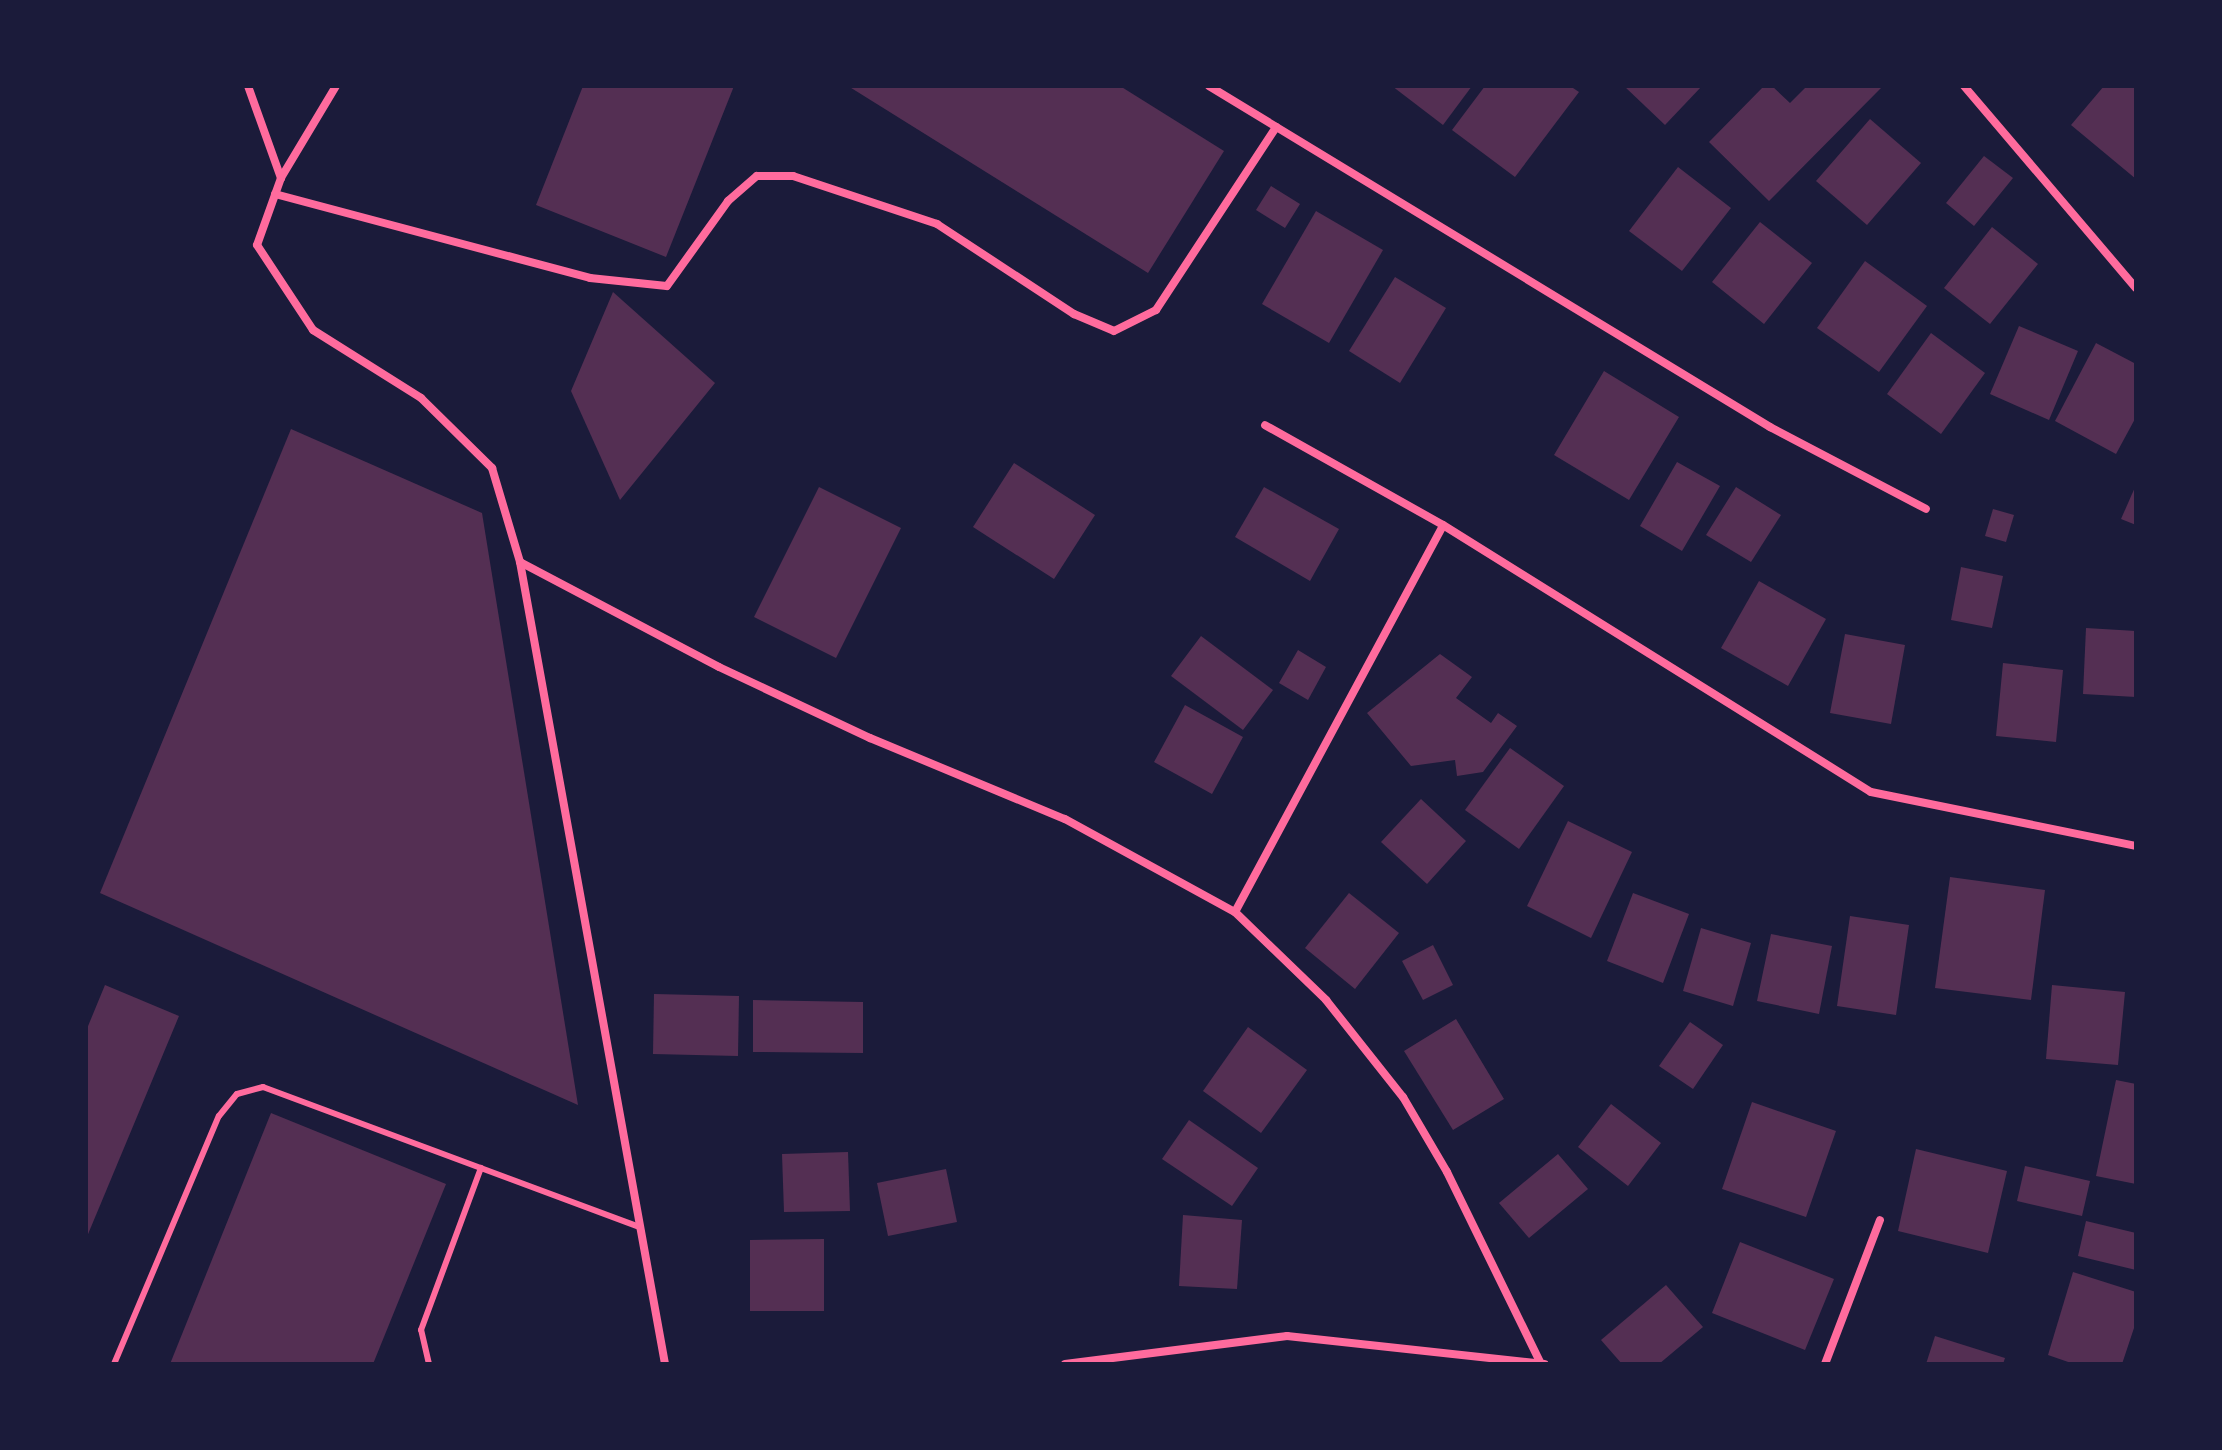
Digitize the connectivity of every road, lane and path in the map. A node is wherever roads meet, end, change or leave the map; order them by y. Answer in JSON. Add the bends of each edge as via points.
{"nodes":[{"id":1,"x":248,"y":86,"type":"edge"},
{"id":2,"x":336,"y":86,"type":"edge"},
{"id":3,"x":1209,"y":86,"type":"edge"},
{"id":4,"x":1964,"y":86,"type":"edge"},
{"id":5,"x":1276,"y":127,"type":"junction"},
{"id":6,"x":281,"y":178,"type":"junction"},
{"id":7,"x":275,"y":194,"type":"junction"},
{"id":8,"x":2136,"y":288,"type":"edge"},
{"id":9,"x":1265,"y":425,"type":"dead end"},
{"id":10,"x":1926,"y":509,"type":"dead end"},
{"id":11,"x":1443,"y":525,"type":"junction"},
{"id":12,"x":520,"y":562,"type":"junction"},
{"id":13,"x":2136,"y":846,"type":"edge"},
{"id":14,"x":1235,"y":912,"type":"junction"},
{"id":15,"x":481,"y":1168,"type":"junction"},
{"id":16,"x":1880,"y":1220,"type":"dead end"},
{"id":17,"x":640,"y":1227,"type":"junction"},
{"id":18,"x":114,"y":1364,"type":"edge"},
{"id":19,"x":429,"y":1364,"type":"edge"},
{"id":20,"x":665,"y":1364,"type":"edge"},
{"id":21,"x":1065,"y":1364,"type":"edge"},
{"id":22,"x":1543,"y":1364,"type":"edge"},
{"id":23,"x":1825,"y":1364,"type":"edge"}],
"edges":[{"from":1,"to":6,"type":"street"},
{"from":2,"to":6,"type":"street"},
{"from":3,"to":5,"type":"street"},
{"from":4,"to":8,"type":"street"},
{"from":5,"to":7,"type":"street","via":[[1156,310],[1114,331],[1074,314],[937,224],[793,176],[757,176],[737,193],[667,286],[590,278]]},
{"from":5,"to":10,"type":"street","via":[[1770,427]]},
{"from":6,"to":7,"type":"street"},
{"from":7,"to":12,"type":"street","via":[[257,245],[313,330],[421,398],[492,468]]},
{"from":9,"to":11,"type":"street"},
{"from":11,"to":13,"type":"street","via":[[1871,792]]},
{"from":11,"to":14,"type":"street"},
{"from":12,"to":14,"type":"street","via":[[733,673],[1065,819]]},
{"from":12,"to":17,"type":"street"},
{"from":14,"to":22,"type":"street","via":[[1326,1000],[1403,1097],[1447,1172]]},
{"from":15,"to":17,"type":"lane"},
{"from":15,"to":18,"type":"lane","via":[[263,1087],[237,1094],[219,1116]]},
{"from":15,"to":19,"type":"lane","via":[[421,1330]]},
{"from":16,"to":23,"type":"street"},
{"from":17,"to":20,"type":"street"},
{"from":21,"to":22,"type":"street","via":[[1287,1336]]}]}
